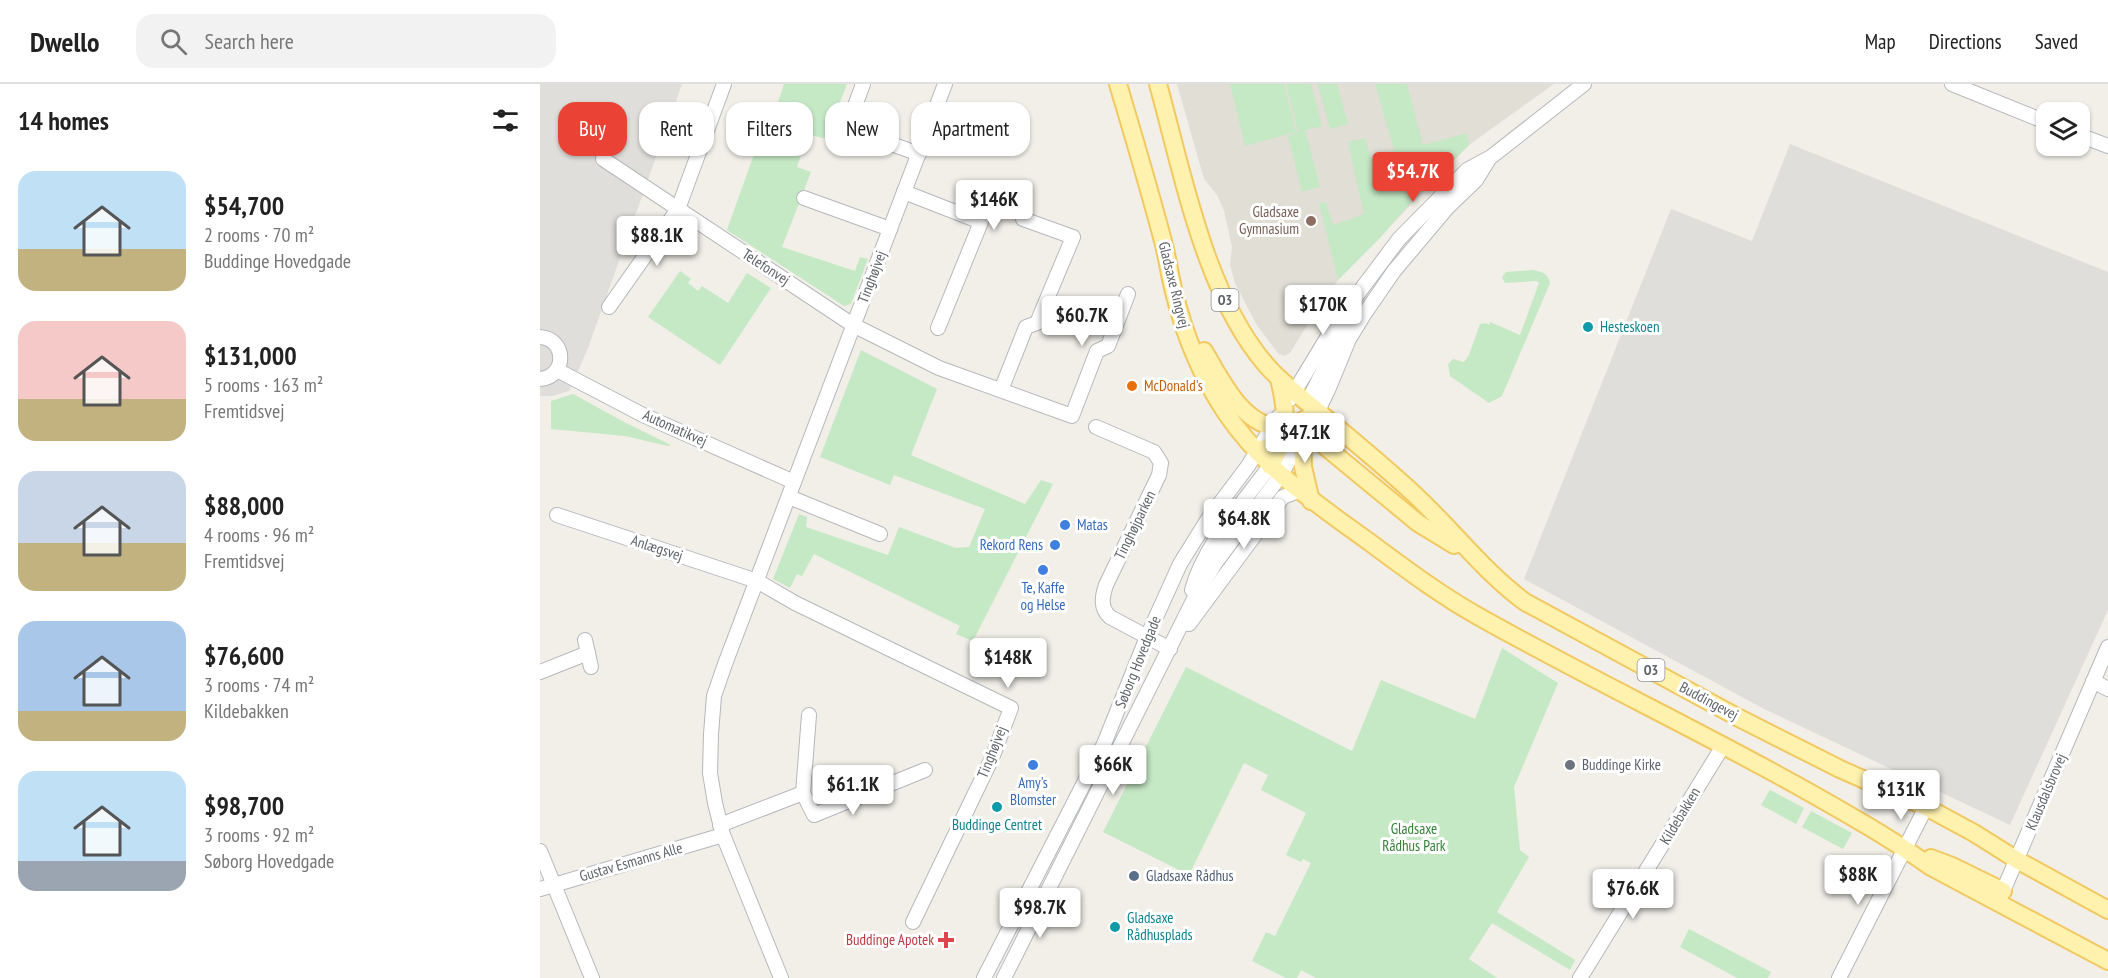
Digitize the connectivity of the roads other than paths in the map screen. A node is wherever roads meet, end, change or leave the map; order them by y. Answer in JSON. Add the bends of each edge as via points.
{"nodes":[{"id":1,"x":724,"y":84,"type":"edge"},
{"id":2,"x":863,"y":84,"type":"edge"},
{"id":3,"x":945,"y":84,"type":"edge"},
{"id":4,"x":1118,"y":84,"type":"edge"},
{"id":5,"x":1158,"y":84,"type":"edge"},
{"id":6,"x":1584,"y":84,"type":"edge"},
{"id":7,"x":1952,"y":84,"type":"edge"},
{"id":8,"x":938,"y":102,"type":"edge"},
{"id":9,"x":2036,"y":118,"type":"edge"},
{"id":10,"x":2090,"y":139,"type":"edge"},
{"id":11,"x":2108,"y":146,"type":"edge"},
{"id":12,"x":911,"y":151,"type":"edge"},
{"id":13,"x":917,"y":156,"type":"edge"},
{"id":14,"x":1491,"y":157,"type":"junction"},
{"id":15,"x":603,"y":159,"type":"dead end"},
{"id":16,"x":904,"y":192,"type":"junction"},
{"id":17,"x":804,"y":198,"type":"dead end"},
{"id":18,"x":678,"y":209,"type":"junction"},
{"id":19,"x":1023,"y":219,"type":"dead end"},
{"id":20,"x":890,"y":229,"type":"junction"},
{"id":21,"x":1367,"y":283,"type":"junction"},
{"id":22,"x":1128,"y":294,"type":"dead end"},
{"id":23,"x":1174,"y":294,"type":"junction"},
{"id":24,"x":609,"y":306,"type":"dead end"},
{"id":25,"x":853,"y":325,"type":"junction"},
{"id":26,"x":938,"y":328,"type":"dead end"},
{"id":27,"x":540,"y":337,"type":"edge"},
{"id":28,"x":558,"y":370,"type":"junction"},
{"id":29,"x":540,"y":379,"type":"edge"},
{"id":30,"x":1001,"y":390,"type":"junction"},
{"id":31,"x":1290,"y":398,"type":"junction"},
{"id":32,"x":1313,"y":407,"type":"junction"},
{"id":33,"x":1096,"y":427,"type":"dead end"},
{"id":34,"x":1302,"y":429,"type":"junction"},
{"id":35,"x":1280,"y":430,"type":"junction"},
{"id":36,"x":1257,"y":452,"type":"junction"},
{"id":37,"x":1275,"y":470,"type":"junction"},
{"id":38,"x":794,"y":482,"type":"junction"},
{"id":39,"x":1305,"y":496,"type":"junction"},
{"id":40,"x":789,"y":497,"type":"junction"},
{"id":41,"x":557,"y":515,"type":"dead end"},
{"id":42,"x":880,"y":534,"type":"dead end"},
{"id":43,"x":1473,"y":556,"type":"junction"},
{"id":44,"x":757,"y":581,"type":"junction"},
{"id":45,"x":1148,"y":637,"type":"junction"},
{"id":46,"x":2108,"y":647,"type":"edge"},
{"id":47,"x":1170,"y":649,"type":"junction"},
{"id":48,"x":591,"y":667,"type":"dead end"},
{"id":49,"x":540,"y":672,"type":"edge"},
{"id":50,"x":2093,"y":681,"type":"junction"},
{"id":51,"x":2108,"y":689,"type":"edge"},
{"id":52,"x":809,"y":716,"type":"dead end"},
{"id":53,"x":1723,"y":746,"type":"junction"},
{"id":54,"x":925,"y":770,"type":"dead end"},
{"id":55,"x":803,"y":793,"type":"junction"},
{"id":56,"x":1926,"y":807,"type":"junction"},
{"id":57,"x":722,"y":830,"type":"junction"},
{"id":58,"x":1905,"y":849,"type":"junction"},
{"id":59,"x":540,"y":851,"type":"edge"},
{"id":60,"x":2017,"y":860,"type":"junction"},
{"id":61,"x":555,"y":885,"type":"junction"},
{"id":62,"x":540,"y":889,"type":"edge"},
{"id":63,"x":2000,"y":898,"type":"junction"},
{"id":64,"x":2108,"y":910,"type":"edge"},
{"id":65,"x":913,"y":922,"type":"dead end"},
{"id":66,"x":2108,"y":961,"type":"edge"},
{"id":67,"x":592,"y":978,"type":"edge"},
{"id":68,"x":781,"y":978,"type":"edge"},
{"id":69,"x":984,"y":978,"type":"edge"},
{"id":70,"x":1004,"y":978,"type":"edge"},
{"id":71,"x":1580,"y":978,"type":"edge"},
{"id":72,"x":1839,"y":978,"type":"edge"}],
"edges":[{"from":1,"to":18,"type":"street"},
{"from":2,"to":12,"type":"street","via":[[847,128]]},
{"from":3,"to":8,"type":"street","name":"Tinghøjvej"},
{"from":4,"to":23,"type":"main road","name":"Gladsaxe Ringvej","number":"O3","via":[[1167,255]]},
{"from":5,"to":31,"type":"main road","number":"O3","via":[[1195,218],[1222,295],[1253,349]]},
{"from":6,"to":14,"type":"street"},
{"from":7,"to":9,"type":"street"},
{"from":10,"to":11,"type":"street"},
{"from":13,"to":16,"type":"street","name":"Tinghøjvej"},
{"from":14,"to":21,"type":"street","via":[[1460,177],[1399,239]]},
{"from":14,"to":32,"type":"street","via":[[1476,180],[1394,271],[1349,339]]},
{"from":15,"to":18,"type":"street","name":"Telefonvej"},
{"from":16,"to":20,"type":"street","name":"Tinghøjvej"},
{"from":16,"to":26,"type":"street","via":[[981,222]]},
{"from":17,"to":20,"type":"street"},
{"from":18,"to":24,"type":"street"},
{"from":18,"to":25,"type":"street","name":"Telefonvej"},
{"from":19,"to":30,"type":"street","via":[[1073,237],[1037,323],[1026,327]]},
{"from":20,"to":25,"type":"street","name":"Tinghøjvej"},
{"from":21,"to":31,"type":"street","via":[[1336,323]]},
{"from":21,"to":32,"type":"street"},
{"from":22,"to":30,"type":"street","via":[[1108,346],[1097,351],[1072,416]]},
{"from":23,"to":35,"type":"main road","via":[[1201,346],[1241,407]]},
{"from":23,"to":36,"type":"main road","name":"Gladsaxe Ringvej","number":"O3","via":[[1199,364],[1225,411]]},
{"from":25,"to":30,"type":"street","via":[[939,368]]},
{"from":25,"to":38,"type":"street","name":"Tinghøjvej"},
{"from":27,"to":28,"type":"street","via":[[551,340],[560,351]]},
{"from":28,"to":29,"type":"street"},
{"from":28,"to":38,"type":"street","name":"Automatikvej","via":[[643,415]]},
{"from":31,"to":32,"type":"main road","name":"Buddingevej","number":"O3"},
{"from":31,"to":35,"type":"main road"},
{"from":32,"to":34,"type":"main road"},
{"from":32,"to":43,"type":"main road","name":"Buddingevej","number":"O3","via":[[1415,495]]},
{"from":33,"to":45,"type":"street","name":"Tinghøjparken","via":[[1154,452],[1161,464],[1159,476],[1102,595],[1107,614]]},
{"from":34,"to":35,"type":"main road"},
{"from":34,"to":37,"type":"street","name":"Søborg Hovedgade"},
{"from":34,"to":39,"type":"main road"},
{"from":34,"to":43,"type":"main road","via":[[1418,523]]},
{"from":35,"to":36,"type":"main road"},
{"from":35,"to":37,"type":"main road"},
{"from":36,"to":37,"type":"main road","name":"Gladsaxe Ringvej","number":"O3"},
{"from":36,"to":45,"type":"street","name":"Søborg Hovedgade","via":[[1186,553]]},
{"from":37,"to":39,"type":"main road","name":"Gladsaxe Ringvej","number":"O3"},
{"from":37,"to":47,"type":"street","name":"Søborg Hovedgade","via":[[1216,562]]},
{"from":38,"to":40,"type":"street","name":"Tinghøjvej"},
{"from":39,"to":47,"type":"street","via":[[1283,497]]},
{"from":39,"to":53,"type":"main road","number":"O3","via":[[1473,614]]},
{"from":40,"to":42,"type":"street"},
{"from":40,"to":44,"type":"street","name":"Tinghøjvej"},
{"from":41,"to":44,"type":"street","name":"Anlægsvej"},
{"from":43,"to":56,"type":"main road","name":"Buddingevej","number":"O3","via":[[1525,602],[1799,749]]},
{"from":44,"to":57,"type":"street","name":"Tinghøjvej","via":[[714,696],[710,773]]},
{"from":44,"to":65,"type":"street","name":"Tinghøjvej","via":[[1011,708],[992,758]]},
{"from":45,"to":47,"type":"street"},
{"from":45,"to":69,"type":"street","name":"Søborg Hovedgade","via":[[1104,744]]},
{"from":46,"to":50,"type":"street","name":"Klausdalsbrovej"},
{"from":47,"to":70,"type":"street","name":"Søborg Hovedgade"},
{"from":48,"to":49,"type":"street","via":[[586,647]]},
{"from":50,"to":51,"type":"street"},
{"from":50,"to":60,"type":"street","name":"Klausdalsbrovej"},
{"from":52,"to":55,"type":"street"},
{"from":53,"to":58,"type":"main road","number":"O3"},
{"from":53,"to":71,"type":"street","name":"Kildebakken"},
{"from":54,"to":55,"type":"street","via":[[814,815]]},
{"from":55,"to":57,"type":"street"},
{"from":56,"to":58,"type":"street"},
{"from":56,"to":60,"type":"main road","name":"Buddingevej","number":"O3"},
{"from":57,"to":61,"type":"street","name":"Gustav Esmanns Alle"},
{"from":57,"to":68,"type":"street","name":"Tinghøjvej"},
{"from":58,"to":63,"type":"main road","number":"O3","via":[[1931,867]]},
{"from":58,"to":72,"type":"street"},
{"from":59,"to":61,"type":"street"},
{"from":60,"to":63,"type":"street","name":"Klausdalsbrovej"},
{"from":60,"to":64,"type":"main road","name":"Buddingevej","number":"O3"},
{"from":61,"to":62,"type":"street","name":"Gustav Esmanns Alle"},
{"from":61,"to":67,"type":"street"},
{"from":63,"to":66,"type":"main road","number":"O3"}]}
